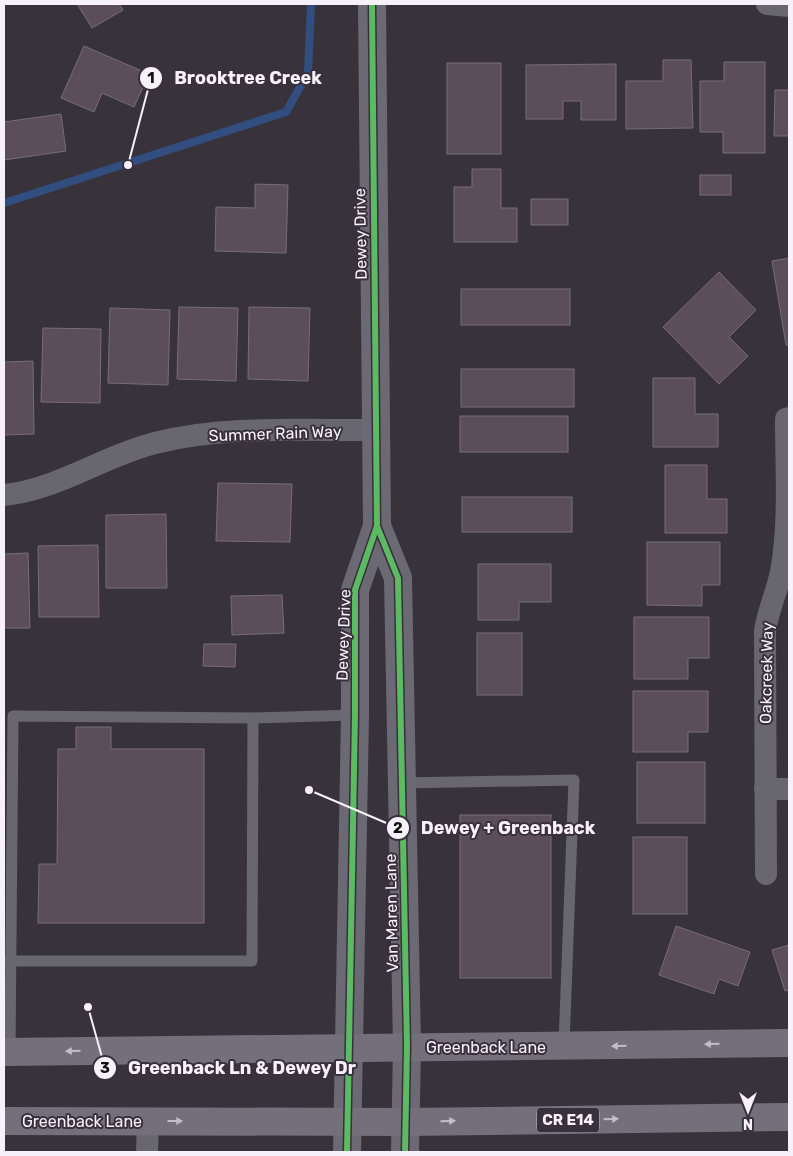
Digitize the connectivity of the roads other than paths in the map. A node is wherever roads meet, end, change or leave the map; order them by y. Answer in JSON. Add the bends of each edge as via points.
{"nodes":[{"id":1,"x":372,"y":4,"type":"edge"},
{"id":2,"x":767,"y":4,"type":"edge"},
{"id":3,"x":789,"y":6,"type":"edge"},
{"id":4,"x":789,"y":418,"type":"edge"},
{"id":5,"x":375,"y":430,"type":"junction"},
{"id":6,"x":4,"y":495,"type":"edge"},
{"id":7,"x":377,"y":526,"type":"junction"},
{"id":8,"x":355,"y":714,"type":"junction"},
{"id":9,"x":253,"y":718,"type":"junction"},
{"id":10,"x":402,"y":783,"type":"junction"},
{"id":11,"x":765,"y":789,"type":"junction"},
{"id":12,"x":789,"y":789,"type":"edge"},
{"id":13,"x":766,"y":874,"type":"dead end"},
{"id":14,"x":10,"y":961,"type":"junction"},
{"id":15,"x":789,"y":1043,"type":"edge"},
{"id":16,"x":407,"y":1046,"type":"junction"},
{"id":17,"x":564,"y":1047,"type":"junction"},
{"id":18,"x":350,"y":1048,"type":"junction"},
{"id":19,"x":7,"y":1052,"type":"edge"},
{"id":20,"x":789,"y":1117,"type":"edge"},
{"id":21,"x":4,"y":1121,"type":"edge"},
{"id":22,"x":148,"y":1121,"type":"junction"},
{"id":23,"x":347,"y":1121,"type":"junction"},
{"id":24,"x":406,"y":1122,"type":"junction"},
{"id":25,"x":147,"y":1152,"type":"edge"},
{"id":26,"x":347,"y":1152,"type":"edge"},
{"id":27,"x":405,"y":1152,"type":"edge"}],
"edges":[{"from":1,"to":5,"type":"main road","name":"Dewey Drive"},
{"from":2,"to":3,"type":"street"},
{"from":4,"to":11,"type":"street","name":"Oakcreek Way","via":[[786,418],[785,534],[781,573],[765,631]]},
{"from":5,"to":6,"type":"street","name":"Summer Rain Way","via":[[221,432],[155,443],[102,460],[25,493]]},
{"from":5,"to":7,"type":"main road","name":"Dewey Drive"},
{"from":7,"to":8,"type":"main road","name":"Dewey Drive","via":[[355,590]]},
{"from":7,"to":10,"type":"main road","name":"Van Maren Lane","via":[[398,578]]},
{"from":8,"to":9,"type":"lane"},
{"from":8,"to":18,"type":"main road","name":"Dewey Drive"},
{"from":9,"to":14,"type":"lane","via":[[252,961]]},
{"from":9,"to":14,"type":"lane","via":[[13,716]]},
{"from":10,"to":16,"type":"main road","name":"Van Maren Lane"},
{"from":10,"to":17,"type":"lane","via":[[574,780]]},
{"from":11,"to":12,"type":"street"},
{"from":11,"to":13,"type":"street","name":"Oakcreek Way"},
{"from":14,"to":19,"type":"lane"},
{"from":15,"to":17,"type":"main road","name":"Greenback Lane","one_way":true},
{"from":16,"to":17,"type":"main road","name":"Greenback Lane"},
{"from":16,"to":18,"type":"main road","name":"Greenback Lane"},
{"from":16,"to":24,"type":"main road","name":"Van Maren Lane"},
{"from":18,"to":19,"type":"main road","name":"Greenback Lane","one_way":true},
{"from":18,"to":23,"type":"main road","name":"Dewey Drive"},
{"from":24,"to":20,"type":"main road","name":"Greenback Lane","number":"CR E14","one_way":true},
{"from":21,"to":22,"type":"main road","name":"Greenback Lane","number":"CR E14"},
{"from":22,"to":23,"type":"main road","name":"Greenback Lane","number":"CR E14","one_way":true},
{"from":22,"to":25,"type":"street"},
{"from":23,"to":24,"type":"main road","name":"Greenback Lane","number":"CR E14"},
{"from":23,"to":26,"type":"main road"},
{"from":24,"to":27,"type":"main road","name":"Van Maren Lane"}]}
